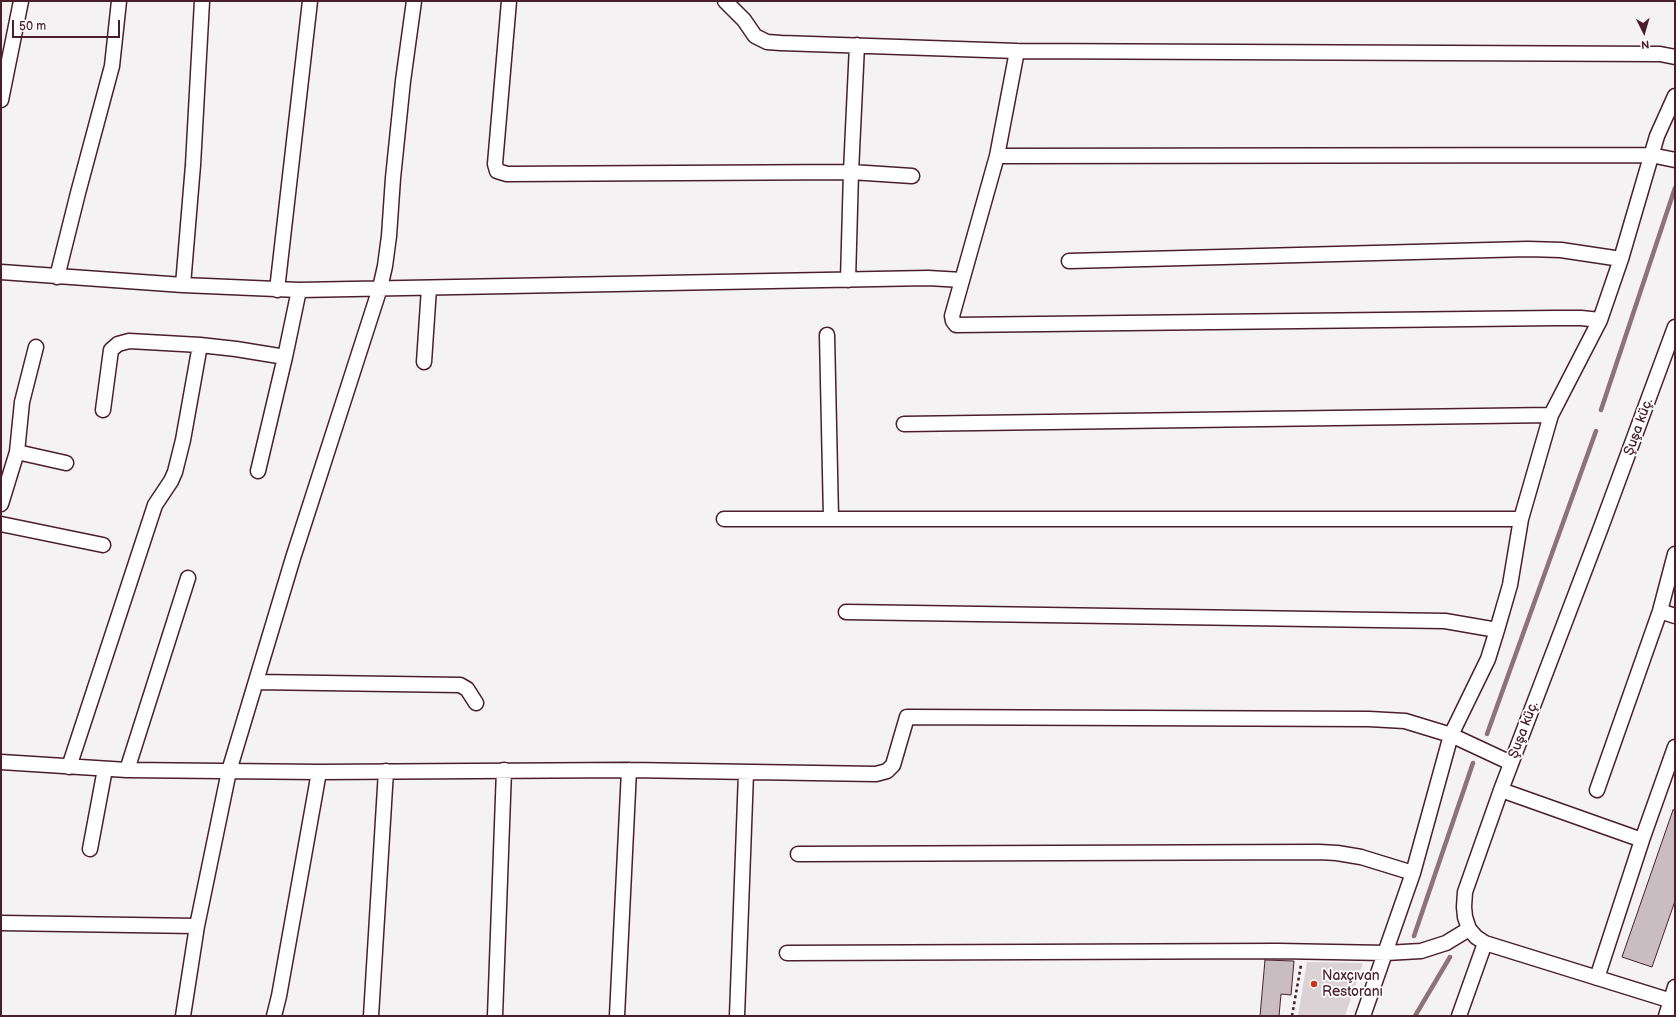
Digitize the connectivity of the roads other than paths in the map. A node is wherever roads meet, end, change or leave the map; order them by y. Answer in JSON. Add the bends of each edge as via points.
{"nodes":[{"id":1,"x":21,"y":1,"type":"edge"},
{"id":2,"x":119,"y":1,"type":"edge"},
{"id":3,"x":202,"y":1,"type":"edge"},
{"id":4,"x":310,"y":1,"type":"edge"},
{"id":5,"x":414,"y":1,"type":"edge"},
{"id":6,"x":509,"y":1,"type":"edge"},
{"id":7,"x":724,"y":1,"type":"edge"},
{"id":8,"x":857,"y":45,"type":"junction"},
{"id":9,"x":1017,"y":51,"type":"junction"},
{"id":10,"x":1675,"y":57,"type":"edge"},
{"id":11,"x":1675,"y":96,"type":"edge"},
{"id":12,"x":1,"y":100,"type":"edge"},
{"id":13,"x":1652,"y":155,"type":"junction"},
{"id":14,"x":997,"y":156,"type":"junction"},
{"id":15,"x":1675,"y":160,"type":"edge"},
{"id":16,"x":851,"y":172,"type":"junction"},
{"id":17,"x":912,"y":176,"type":"dead end"},
{"id":18,"x":1621,"y":259,"type":"junction"},
{"id":19,"x":1070,"y":261,"type":"dead end"},
{"id":20,"x":1,"y":272,"type":"edge"},
{"id":21,"x":57,"y":277,"type":"junction"},
{"id":22,"x":848,"y":280,"type":"junction"},
{"id":23,"x":962,"y":280,"type":"junction"},
{"id":24,"x":183,"y":285,"type":"junction"},
{"id":25,"x":380,"y":288,"type":"junction"},
{"id":26,"x":429,"y":288,"type":"junction"},
{"id":27,"x":277,"y":290,"type":"junction"},
{"id":28,"x":299,"y":290,"type":"junction"},
{"id":29,"x":1600,"y":320,"type":"junction"},
{"id":30,"x":1675,"y":327,"type":"edge"},
{"id":31,"x":827,"y":335,"type":"dead end"},
{"id":32,"x":200,"y":345,"type":"junction"},
{"id":33,"x":36,"y":347,"type":"dead end"},
{"id":34,"x":285,"y":357,"type":"junction"},
{"id":35,"x":424,"y":362,"type":"dead end"},
{"id":36,"x":103,"y":410,"type":"dead end"},
{"id":37,"x":1551,"y":415,"type":"junction"},
{"id":38,"x":904,"y":424,"type":"dead end"},
{"id":39,"x":17,"y":452,"type":"junction"},
{"id":40,"x":66,"y":463,"type":"dead end"},
{"id":41,"x":258,"y":471,"type":"dead end"},
{"id":42,"x":1,"y":504,"type":"edge"},
{"id":43,"x":831,"y":518,"type":"junction"},
{"id":44,"x":724,"y":519,"type":"dead end"},
{"id":45,"x":1521,"y":520,"type":"junction"},
{"id":46,"x":1,"y":524,"type":"edge"},
{"id":47,"x":103,"y":545,"type":"dead end"},
{"id":48,"x":1675,"y":554,"type":"edge"},
{"id":49,"x":188,"y":578,"type":"dead end"},
{"id":50,"x":1660,"y":611,"type":"junction"},
{"id":51,"x":846,"y":612,"type":"dead end"},
{"id":52,"x":1675,"y":616,"type":"edge"},
{"id":53,"x":1497,"y":630,"type":"junction"},
{"id":54,"x":256,"y":682,"type":"junction"},
{"id":55,"x":476,"y":703,"type":"dead end"},
{"id":56,"x":1451,"y":735,"type":"junction"},
{"id":57,"x":1675,"y":747,"type":"edge"},
{"id":58,"x":1,"y":762,"type":"edge"},
{"id":59,"x":1511,"y":763,"type":"junction"},
{"id":60,"x":69,"y":767,"type":"junction"},
{"id":61,"x":105,"y":769,"type":"junction"},
{"id":62,"x":127,"y":770,"type":"junction"},
{"id":63,"x":504,"y":770,"type":"junction"},
{"id":64,"x":629,"y":770,"type":"junction"},
{"id":65,"x":229,"y":771,"type":"junction"},
{"id":66,"x":386,"y":771,"type":"junction"},
{"id":67,"x":319,"y":772,"type":"junction"},
{"id":68,"x":746,"y":773,"type":"junction"},
{"id":69,"x":1501,"y":790,"type":"junction"},
{"id":70,"x":1597,"y":790,"type":"dead end"},
{"id":71,"x":1642,"y":840,"type":"junction"},
{"id":72,"x":90,"y":849,"type":"dead end"},
{"id":73,"x":798,"y":854,"type":"dead end"},
{"id":74,"x":1413,"y":873,"type":"junction"},
{"id":75,"x":1,"y":923,"type":"edge"},
{"id":76,"x":198,"y":926,"type":"junction"},
{"id":77,"x":1469,"y":929,"type":"junction"},
{"id":78,"x":1485,"y":943,"type":"junction"},
{"id":79,"x":787,"y":952,"type":"dead end"},
{"id":80,"x":1386,"y":953,"type":"junction"},
{"id":81,"x":1597,"y":978,"type":"junction"},
{"id":82,"x":1675,"y":987,"type":"edge"},
{"id":83,"x":1673,"y":1001,"type":"edge"},
{"id":84,"x":183,"y":1016,"type":"edge"},
{"id":85,"x":274,"y":1016,"type":"edge"},
{"id":86,"x":371,"y":1016,"type":"edge"},
{"id":87,"x":495,"y":1016,"type":"edge"},
{"id":88,"x":617,"y":1016,"type":"edge"},
{"id":89,"x":737,"y":1016,"type":"edge"},
{"id":90,"x":1363,"y":1016,"type":"edge"},
{"id":91,"x":1459,"y":1016,"type":"edge"},
{"id":92,"x":1666,"y":1016,"type":"edge"}],
"edges":[{"from":1,"to":12,"type":"street"},
{"from":2,"to":21,"type":"street","via":[[112,66]]},
{"from":3,"to":24,"type":"street"},
{"from":4,"to":27,"type":"street"},
{"from":5,"to":25,"type":"street","via":[[402,88],[389,236]]},
{"from":6,"to":16,"type":"street","via":[[495,164],[497,171],[506,174]]},
{"from":7,"to":8,"type":"street","via":[[744,20],[755,36],[767,42]]},
{"from":8,"to":9,"type":"street"},
{"from":8,"to":16,"type":"street"},
{"from":9,"to":10,"type":"street","via":[[1652,54]]},
{"from":9,"to":14,"type":"street"},
{"from":11,"to":13,"type":"street","via":[[1657,136]]},
{"from":13,"to":14,"type":"street"},
{"from":13,"to":15,"type":"street"},
{"from":13,"to":18,"type":"street"},
{"from":14,"to":23,"type":"street"},
{"from":16,"to":17,"type":"street"},
{"from":16,"to":22,"type":"street"},
{"from":18,"to":19,"type":"street","via":[[1561,250],[1528,249]]},
{"from":18,"to":29,"type":"street"},
{"from":20,"to":21,"type":"street"},
{"from":21,"to":24,"type":"street"},
{"from":22,"to":23,"type":"street"},
{"from":22,"to":26,"type":"street"},
{"from":23,"to":29,"type":"street","via":[[952,316],[956,325],[963,326],[1556,318]]},
{"from":24,"to":27,"type":"street"},
{"from":25,"to":26,"type":"street"},
{"from":25,"to":28,"type":"street"},
{"from":25,"to":54,"type":"street"},
{"from":26,"to":35,"type":"street"},
{"from":27,"to":28,"type":"street"},
{"from":28,"to":34,"type":"street"},
{"from":29,"to":37,"type":"street"},
{"from":30,"to":59,"type":"street","name":"Şuşa küç."},
{"from":31,"to":43,"type":"street"},
{"from":32,"to":34,"type":"street"},
{"from":32,"to":36,"type":"street","via":[[129,341],[118,344],[111,350]]},
{"from":32,"to":60,"type":"street","via":[[175,472],[172,481],[155,505]]},
{"from":33,"to":39,"type":"street","via":[[22,402]]},
{"from":34,"to":41,"type":"street"},
{"from":37,"to":38,"type":"street"},
{"from":37,"to":45,"type":"street"},
{"from":39,"to":40,"type":"street"},
{"from":39,"to":42,"type":"street"},
{"from":43,"to":44,"type":"street"},
{"from":43,"to":45,"type":"street"},
{"from":45,"to":53,"type":"street","via":[[1510,585]]},
{"from":46,"to":47,"type":"street"},
{"from":48,"to":50,"type":"street"},
{"from":49,"to":62,"type":"street"},
{"from":50,"to":52,"type":"street"},
{"from":50,"to":70,"type":"street"},
{"from":51,"to":53,"type":"street","via":[[1445,621]]},
{"from":53,"to":56,"type":"street","via":[[1488,659]]},
{"from":54,"to":55,"type":"street","via":[[460,685]]},
{"from":54,"to":65,"type":"street"},
{"from":56,"to":59,"type":"street"},
{"from":56,"to":68,"type":"street","via":[[1405,721],[1369,719],[907,717],[893,765],[887,771],[876,774]]},
{"from":56,"to":74,"type":"street"},
{"from":57,"to":71,"type":"street"},
{"from":58,"to":60,"type":"street"},
{"from":59,"to":69,"type":"street","name":"Şuşa küç."},
{"from":60,"to":61,"type":"street"},
{"from":61,"to":62,"type":"street"},
{"from":61,"to":72,"type":"street"},
{"from":62,"to":65,"type":"street"},
{"from":63,"to":64,"type":"street"},
{"from":63,"to":66,"type":"street"},
{"from":63,"to":87,"type":"street"},
{"from":64,"to":68,"type":"street"},
{"from":64,"to":88,"type":"street"},
{"from":65,"to":67,"type":"street"},
{"from":65,"to":76,"type":"street"},
{"from":66,"to":67,"type":"street"},
{"from":66,"to":86,"type":"street"},
{"from":67,"to":85,"type":"street"},
{"from":68,"to":89,"type":"street"},
{"from":69,"to":71,"type":"street"},
{"from":69,"to":77,"type":"street","name":"Şuşa küç.","via":[[1465,892],[1465,917]]},
{"from":71,"to":81,"type":"street"},
{"from":73,"to":74,"type":"street","via":[[1319,852],[1361,857]]},
{"from":74,"to":80,"type":"street"},
{"from":75,"to":76,"type":"street"},
{"from":76,"to":84,"type":"street"},
{"from":77,"to":78,"type":"street"},
{"from":77,"to":80,"type":"street","via":[[1446,943],[1421,951]]},
{"from":78,"to":81,"type":"street"},
{"from":78,"to":91,"type":"street"},
{"from":79,"to":80,"type":"street"},
{"from":80,"to":90,"type":"street"},
{"from":81,"to":83,"type":"street"},
{"from":82,"to":83,"type":"street"},
{"from":83,"to":92,"type":"street"}]}
